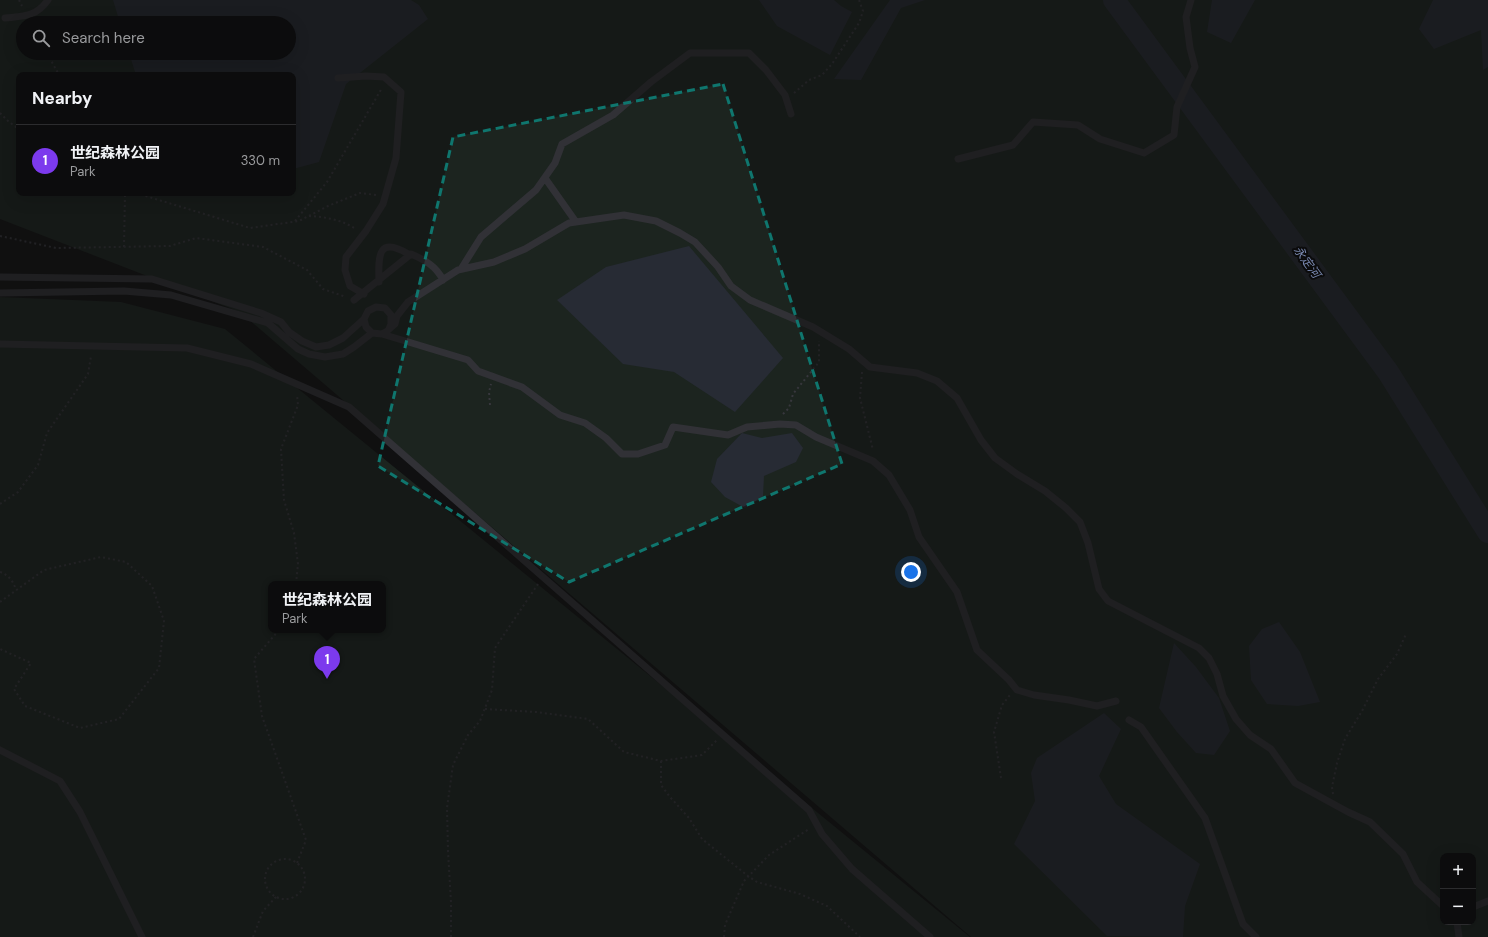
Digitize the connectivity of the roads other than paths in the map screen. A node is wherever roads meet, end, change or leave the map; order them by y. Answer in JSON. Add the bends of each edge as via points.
{"nodes":[{"id":1,"x":48,"y":0,"type":"edge"},
{"id":2,"x":1191,"y":0,"type":"edge"},
{"id":3,"x":20,"y":16,"type":"edge"},
{"id":4,"x":16,"y":17,"type":"edge"},
{"id":5,"x":5,"y":18,"type":"dead end"},
{"id":6,"x":338,"y":78,"type":"dead end"},
{"id":7,"x":791,"y":114,"type":"dead end"},
{"id":8,"x":958,"y":159,"type":"dead end"},
{"id":9,"x":545,"y":178,"type":"junction"},
{"id":10,"x":576,"y":222,"type":"junction"},
{"id":11,"x":410,"y":255,"type":"junction"},
{"id":12,"x":461,"y":269,"type":"junction"},
{"id":13,"x":0,"y":278,"type":"edge"},
{"id":14,"x":443,"y":280,"type":"junction"},
{"id":15,"x":379,"y":282,"type":"junction"},
{"id":16,"x":0,"y":293,"type":"edge"},
{"id":17,"x":364,"y":294,"type":"junction"},
{"id":18,"x":354,"y":300,"type":"road end"},
{"id":19,"x":364,"y":319,"type":"junction"},
{"id":20,"x":389,"y":329,"type":"junction"},
{"id":21,"x":372,"y":333,"type":"junction"},
{"id":22,"x":382,"y":334,"type":"junction"},
{"id":23,"x":0,"y":344,"type":"edge"},
{"id":24,"x":1116,"y":701,"type":"dead end"},
{"id":25,"x":1129,"y":720,"type":"dead end"},
{"id":26,"x":0,"y":750,"type":"edge"},
{"id":27,"x":1488,"y":901,"type":"edge"},
{"id":28,"x":1440,"y":903,"type":"edge"},
{"id":29,"x":1476,"y":906,"type":"edge"},
{"id":30,"x":1457,"y":925,"type":"edge"},
{"id":31,"x":142,"y":937,"type":"edge"},
{"id":32,"x":930,"y":937,"type":"edge"},
{"id":33,"x":1256,"y":937,"type":"edge"},
{"id":34,"x":1459,"y":937,"type":"edge"}],
"edges":[{"from":1,"to":3,"type":"lane","via":[[41,10]]},
{"from":2,"to":8,"type":"lane","via":[[1186,16],[1195,67],[1178,106],[1174,135],[1144,153],[1100,139],[1078,125],[1033,122],[1013,145]]},
{"from":4,"to":5,"type":"lane"},
{"from":6,"to":17,"type":"lane","via":[[384,77],[401,92],[396,158],[383,204],[346,257],[345,270],[350,286]]},
{"from":7,"to":9,"type":"lane","via":[[785,95],[749,53],[690,53],[613,115],[562,144],[555,163]]},
{"from":9,"to":10,"type":"lane"},
{"from":9,"to":12,"type":"lane","via":[[536,190],[481,237]]},
{"from":10,"to":12,"type":"lane","via":[[526,249],[494,262]]},
{"from":10,"to":28,"type":"lane","via":[[624,215],[656,221],[695,242],[731,286],[750,300],[818,330],[849,349],[870,367],[917,373],[937,381],[957,398],[994,458],[1046,491],[1080,522],[1099,589],[1108,600],[1199,648],[1209,658],[1223,696],[1236,719],[1250,734],[1271,749],[1295,783],[1370,822],[1403,854],[1417,882]]},
{"from":11,"to":14,"type":"lane","via":[[430,264]]},
{"from":11,"to":15,"type":"lane"},
{"from":11,"to":15,"type":"lane","via":[[391,246],[384,248],[379,255]]},
{"from":12,"to":14,"type":"lane"},
{"from":13,"to":19,"type":"lane","via":[[152,279],[261,312],[281,322],[289,332],[302,341],[316,347],[329,345],[343,338]]},
{"from":14,"to":20,"type":"lane","via":[[408,302],[397,316],[395,324]]},
{"from":15,"to":17,"type":"lane"},
{"from":16,"to":21,"type":"lane","via":[[124,291],[171,295],[268,324],[298,349],[326,357],[343,354]]},
{"from":17,"to":18,"type":"lane"},
{"from":19,"to":20,"type":"lane","via":[[371,308],[385,308],[391,315]]},
{"from":19,"to":21,"type":"lane","via":[[366,327]]},
{"from":20,"to":22,"type":"lane"},
{"from":21,"to":22,"type":"lane"},
{"from":22,"to":24,"type":"lane","via":[[468,360],[478,371],[522,387],[560,414],[585,423],[622,454],[638,454],[665,445],[673,427],[728,435],[747,427],[778,424],[796,425],[816,437],[873,461],[889,475],[910,510],[919,537],[957,592],[977,650],[1017,690],[1097,706]]},
{"from":23,"to":32,"type":"lane","via":[[187,348],[251,364],[349,407],[809,810],[822,834],[852,869]]},
{"from":25,"to":33,"type":"lane","via":[[1141,727],[1205,818],[1243,924]]},
{"from":26,"to":31,"type":"lane","via":[[60,781],[80,812]]},
{"from":27,"to":29,"type":"lane"},
{"from":30,"to":34,"type":"lane"}]}
